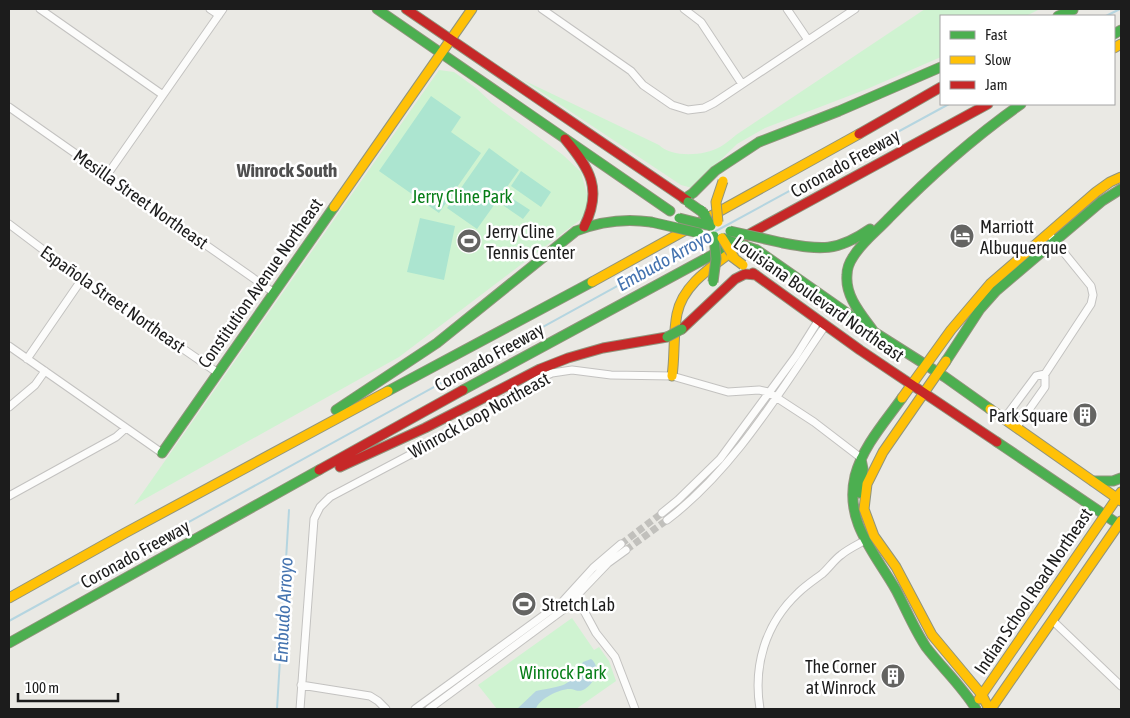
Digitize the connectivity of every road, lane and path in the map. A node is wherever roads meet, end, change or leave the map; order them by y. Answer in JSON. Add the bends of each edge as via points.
{"nodes":[{"id":1,"x":40,"y":9,"type":"edge"},
{"id":2,"x":210,"y":9,"type":"edge"},
{"id":3,"x":377,"y":9,"type":"edge"},
{"id":4,"x":406,"y":9,"type":"edge"},
{"id":5,"x":472,"y":9,"type":"edge"},
{"id":6,"x":542,"y":9,"type":"edge"},
{"id":7,"x":684,"y":9,"type":"edge"},
{"id":8,"x":787,"y":9,"type":"edge"},
{"id":9,"x":855,"y":9,"type":"edge"},
{"id":10,"x":1074,"y":9,"type":"edge"},
{"id":11,"x":221,"y":12,"type":"edge"},
{"id":12,"x":1060,"y":15,"type":"edge"},
{"id":13,"x":449,"y":40,"type":"junction"},
{"id":14,"x":808,"y":40,"type":"junction"},
{"id":15,"x":441,"y":52,"type":"junction"},
{"id":16,"x":940,"y":67,"type":"edge"},
{"id":17,"x":742,"y":84,"type":"junction"},
{"id":18,"x":940,"y":88,"type":"edge"},
{"id":19,"x":163,"y":95,"type":"junction"},
{"id":20,"x":986,"y":105,"type":"edge"},
{"id":21,"x":1020,"y":105,"type":"edge"},
{"id":22,"x":9,"y":107,"type":"edge"},
{"id":23,"x":565,"y":139,"type":"junction"},
{"id":24,"x":739,"y":155,"type":"junction"},
{"id":25,"x":107,"y":175,"type":"junction"},
{"id":26,"x":1121,"y":177,"type":"edge"},
{"id":27,"x":1121,"y":189,"type":"edge"},
{"id":28,"x":686,"y":200,"type":"junction"},
{"id":29,"x":893,"y":214,"type":"junction"},
{"id":30,"x":679,"y":218,"type":"junction"},
{"id":31,"x":9,"y":224,"type":"edge"},
{"id":32,"x":768,"y":225,"type":"junction"},
{"id":33,"x":584,"y":228,"type":"junction"},
{"id":34,"x":730,"y":231,"type":"junction"},
{"id":35,"x":700,"y":233,"type":"junction"},
{"id":36,"x":716,"y":233,"type":"junction"},
{"id":37,"x":1048,"y":233,"type":"junction"},
{"id":38,"x":1055,"y":241,"type":"junction"},
{"id":39,"x":759,"y":252,"type":"junction"},
{"id":40,"x":756,"y":275,"type":"junction"},
{"id":41,"x":82,"y":279,"type":"junction"},
{"id":42,"x":273,"y":292,"type":"junction"},
{"id":43,"x":704,"y":309,"type":"junction"},
{"id":44,"x":822,"y":324,"type":"junction"},
{"id":45,"x":874,"y":332,"type":"junction"},
{"id":46,"x":9,"y":346,"type":"edge"},
{"id":47,"x":27,"y":359,"type":"junction"},
{"id":48,"x":927,"y":365,"type":"junction"},
{"id":49,"x":44,"y":371,"type":"junction"},
{"id":50,"x":218,"y":373,"type":"junction"},
{"id":51,"x":938,"y":373,"type":"junction"},
{"id":52,"x":1045,"y":374,"type":"junction"},
{"id":53,"x":672,"y":376,"type":"junction"},
{"id":54,"x":913,"y":384,"type":"junction"},
{"id":55,"x":768,"y":392,"type":"junction"},
{"id":56,"x":926,"y":393,"type":"junction"},
{"id":57,"x":776,"y":397,"type":"junction"},
{"id":58,"x":9,"y":407,"type":"edge"},
{"id":59,"x":1004,"y":419,"type":"junction"},
{"id":60,"x":126,"y":428,"type":"junction"},
{"id":61,"x":1016,"y":428,"type":"junction"},
{"id":62,"x":281,"y":447,"type":"junction"},
{"id":63,"x":162,"y":453,"type":"joint"},
{"id":64,"x":861,"y":458,"type":"junction"},
{"id":65,"x":1121,"y":478,"type":"edge"},
{"id":66,"x":1092,"y":481,"type":"junction"},
{"id":67,"x":9,"y":496,"type":"edge"},
{"id":68,"x":1120,"y":497,"type":"edge"},
{"id":69,"x":258,"y":505,"type":"junction"},
{"id":70,"x":662,"y":513,"type":"tunnel mouth"},
{"id":71,"x":1105,"y":516,"type":"junction"},
{"id":72,"x":667,"y":520,"type":"tunnel mouth"},
{"id":73,"x":868,"y":524,"type":"junction"},
{"id":74,"x":1121,"y":524,"type":"edge"},
{"id":75,"x":864,"y":540,"type":"junction"},
{"id":76,"x":621,"y":544,"type":"tunnel mouth"},
{"id":77,"x":626,"y":550,"type":"tunnel mouth"},
{"id":78,"x":595,"y":571,"type":"junction"},
{"id":79,"x":910,"y":593,"type":"junction"},
{"id":80,"x":576,"y":596,"type":"junction"},
{"id":81,"x":9,"y":598,"type":"edge"},
{"id":82,"x":900,"y":598,"type":"junction"},
{"id":83,"x":1052,"y":621,"type":"junction"},
{"id":84,"x":9,"y":642,"type":"edge"},
{"id":85,"x":301,"y":685,"type":"junction"},
{"id":86,"x":1121,"y":686,"type":"edge"},
{"id":87,"x":982,"y":695,"type":"junction"},
{"id":88,"x":974,"y":708,"type":"edge"},
{"id":89,"x":300,"y":709,"type":"edge"},
{"id":90,"x":386,"y":709,"type":"edge"},
{"id":91,"x":415,"y":709,"type":"edge"},
{"id":92,"x":429,"y":709,"type":"edge"},
{"id":93,"x":635,"y":709,"type":"edge"},
{"id":94,"x":760,"y":709,"type":"edge"},
{"id":95,"x":990,"y":709,"type":"edge"}],
"edges":[{"from":1,"to":19,"type":"street"},
{"from":2,"to":11,"type":"street"},
{"from":3,"to":15,"type":"main road","name":"Louisiana Boulevard Northeast"},
{"from":4,"to":13,"type":"main road","name":"Louisiana Boulevard Northeast"},
{"from":5,"to":13,"type":"main road","name":"Constitution Avenue Northeast"},
{"from":6,"to":17,"type":"street","via":[[631,71],[643,85],[672,106],[688,110],[704,108]]},
{"from":7,"to":17,"type":"street","via":[[701,22]]},
{"from":8,"to":14,"type":"street"},
{"from":9,"to":14,"type":"street"},
{"from":10,"to":12,"type":"main road"},
{"from":11,"to":19,"type":"street"},
{"from":13,"to":15,"type":"main road","name":"Constitution Avenue Northeast"},
{"from":13,"to":28,"type":"main road","name":"Louisiana Boulevard Northeast"},
{"from":14,"to":17,"type":"street"},
{"from":15,"to":23,"type":"main road","name":"Louisiana Boulevard Northeast"},
{"from":15,"to":42,"type":"main road","name":"Constitution Avenue Northeast"},
{"from":16,"to":24,"type":"main road","via":[[767,138]]},
{"from":18,"to":62,"type":"main road","name":"Coronado Freeway","via":[[680,234]]},
{"from":19,"to":25,"type":"street"},
{"from":20,"to":32,"type":"main road","name":"Coronado Freeway"},
{"from":21,"to":29,"type":"main road","via":[[971,142]]},
{"from":22,"to":25,"type":"street","name":"Mesilla Street Northeast"},
{"from":23,"to":30,"type":"main road","name":"Louisiana Boulevard Northeast"},
{"from":23,"to":33,"type":"main road","via":[[582,159],[593,186],[593,207]]},
{"from":24,"to":28,"type":"main road","via":[[715,171]]},
{"from":24,"to":36,"type":"main road","bridge":true,"via":[[723,181],[716,202]]},
{"from":25,"to":42,"type":"street","name":"Mesilla Street Northeast"},
{"from":26,"to":37,"type":"main road","via":[[1096,192]]},
{"from":27,"to":38,"type":"main road"},
{"from":28,"to":36,"type":"main road","name":"Louisiana Boulevard Northeast","bridge":true,"via":[[701,210]]},
{"from":29,"to":34,"type":"main road","bridge":true,"via":[[851,242],[829,249],[782,243]]},
{"from":29,"to":45,"type":"main road","via":[[861,246],[848,267],[850,295]]},
{"from":30,"to":35,"type":"main road","name":"Louisiana Boulevard Northeast","bridge":true},
{"from":30,"to":36,"type":"main road","bridge":true},
{"from":31,"to":41,"type":"street","name":"Española Street Northeast"},
{"from":32,"to":53,"type":"main road","via":[[708,271],[686,293],[677,314]]},
{"from":32,"to":69,"type":"main road","name":"Coronado Freeway"},
{"from":33,"to":35,"type":"main road","bridge":true,"via":[[614,219],[634,219]]},
{"from":33,"to":62,"type":"main road","via":[[566,237],[438,343]]},
{"from":34,"to":36,"type":"main road","name":"Louisiana Boulevard Northeast"},
{"from":34,"to":39,"type":"main road","name":"Louisiana Boulevard Northeast","bridge":true},
{"from":35,"to":36,"type":"main road","name":"Louisiana Boulevard Northeast"},
{"from":36,"to":39,"type":"main road","bridge":true},
{"from":36,"to":40,"type":"main road","name":"Louisiana Boulevard Northeast","bridge":true,"via":[[739,262]]},
{"from":36,"to":43,"type":"main road","bridge":true,"via":[[713,282]]},
{"from":37,"to":38,"type":"street"},
{"from":37,"to":48,"type":"main road","via":[[990,284],[951,330]]},
{"from":38,"to":51,"type":"main road","via":[[996,291],[980,309]]},
{"from":38,"to":52,"type":"street","via":[[1091,286],[1093,295],[1087,312]]},
{"from":39,"to":45,"type":"main road","name":"Louisiana Boulevard Northeast"},
{"from":40,"to":43,"type":"main road","via":[[745,274],[735,279]]},
{"from":40,"to":44,"type":"main road","name":"Louisiana Boulevard Northeast"},
{"from":41,"to":47,"type":"street"},
{"from":41,"to":50,"type":"street","name":"Española Street Northeast"},
{"from":42,"to":50,"type":"main road","name":"Constitution Avenue Northeast"},
{"from":43,"to":69,"type":"main road","bridge":true,"via":[[682,329],[667,337],[603,348],[540,369],[425,428]]},
{"from":44,"to":54,"type":"main road","name":"Louisiana Boulevard Northeast"},
{"from":44,"to":55,"type":"street"},
{"from":44,"to":57,"type":"street"},
{"from":45,"to":48,"type":"main road","name":"Louisiana Boulevard Northeast"},
{"from":46,"to":47,"type":"street"},
{"from":47,"to":49,"type":"street"},
{"from":48,"to":51,"type":"main road","name":"Louisiana Boulevard Northeast"},
{"from":48,"to":54,"type":"main road"},
{"from":49,"to":58,"type":"street","via":[[35,385]]},
{"from":49,"to":60,"type":"street"},
{"from":50,"to":63,"type":"main road","name":"Constitution Avenue Northeast"},
{"from":51,"to":56,"type":"main road"},
{"from":51,"to":59,"type":"main road","name":"Louisiana Boulevard Northeast"},
{"from":52,"to":59,"type":"street","via":[[1036,376]]},
{"from":52,"to":61,"type":"street","via":[[1045,387]]},
{"from":53,"to":55,"type":"street","name":"Winrock Loop Northeast","via":[[728,392]]},
{"from":53,"to":85,"type":"street","name":"Winrock Loop Northeast","via":[[572,370],[552,373],[453,432],[330,497],[314,519]]},
{"from":54,"to":56,"type":"main road","name":"Louisiana Boulevard Northeast"},
{"from":54,"to":64,"type":"main road"},
{"from":55,"to":57,"type":"street","name":"Winrock Loop Northeast"},
{"from":55,"to":70,"type":"street","via":[[720,459]]},
{"from":56,"to":71,"type":"main road","name":"Louisiana Boulevard Northeast"},
{"from":56,"to":73,"type":"main road","via":[[870,475],[864,502]]},
{"from":57,"to":64,"type":"street","name":"Winrock Loop Northeast"},
{"from":57,"to":72,"type":"street","via":[[726,465],[684,508]]},
{"from":59,"to":61,"type":"main road","name":"Louisiana Boulevard Northeast"},
{"from":60,"to":63,"type":"street"},
{"from":60,"to":67,"type":"street","via":[[116,437]]},
{"from":61,"to":66,"type":"main road","name":"Louisiana Boulevard Northeast"},
{"from":62,"to":81,"type":"main road","name":"Coronado Freeway"},
{"from":64,"to":73,"type":"main road","via":[[859,501]]},
{"from":64,"to":75,"type":"main road","via":[[855,474],[852,500]]},
{"from":65,"to":66,"type":"main road","via":[[1112,482]]},
{"from":66,"to":68,"type":"main road","name":"Louisiana Boulevard Northeast"},
{"from":68,"to":71,"type":"main road","name":"Indian School Road Northeast"},
{"from":69,"to":84,"type":"main road","name":"Coronado Freeway"},
{"from":71,"to":74,"type":"main road","name":"Louisiana Boulevard Northeast"},
{"from":71,"to":87,"type":"main road","name":"Indian School Road Northeast"},
{"from":73,"to":79,"type":"main road"},
{"from":74,"to":83,"type":"main road","name":"Indian School Road Northeast"},
{"from":75,"to":82,"type":"main road"},
{"from":75,"to":94,"type":"street","via":[[841,555],[804,588],[777,618],[767,637],[759,666]]},
{"from":76,"to":78,"type":"street"},
{"from":77,"to":78,"type":"street"},
{"from":78,"to":80,"type":"street"},
{"from":78,"to":91,"type":"street","via":[[562,602]]},
{"from":79,"to":82,"type":"main road"},
{"from":79,"to":87,"type":"main road","via":[[938,644]]},
{"from":80,"to":92,"type":"street","via":[[563,610]]},
{"from":80,"to":93,"type":"street","via":[[594,629],[615,657]]},
{"from":82,"to":88,"type":"main road","via":[[917,632]]},
{"from":83,"to":86,"type":"street"},
{"from":83,"to":95,"type":"main road","name":"Indian School Road Northeast"},
{"from":85,"to":89,"type":"street","name":"Winrock Loop Northeast"},
{"from":85,"to":90,"type":"street","via":[[370,696]]},
{"from":87,"to":88,"type":"main road","name":"Indian School Road Northeast"},
{"from":87,"to":95,"type":"main road"}]}
